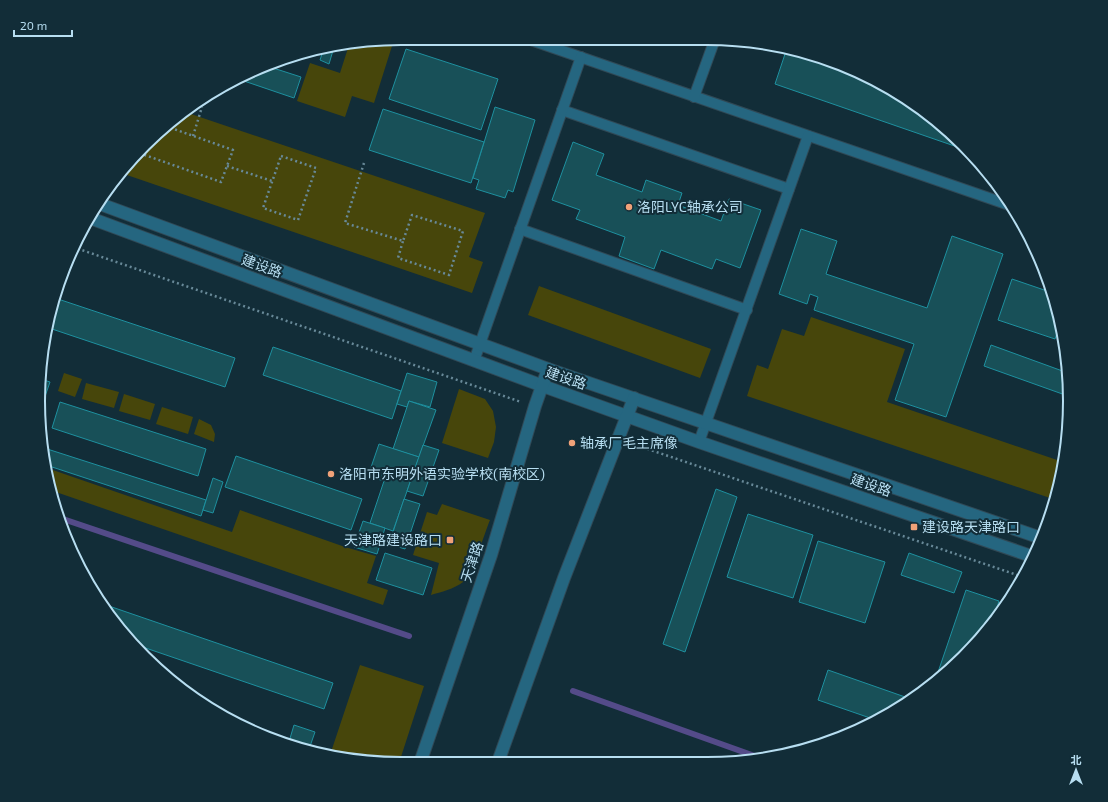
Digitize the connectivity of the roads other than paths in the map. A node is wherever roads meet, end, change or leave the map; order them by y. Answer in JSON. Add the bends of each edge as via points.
{"nodes":[{"id":1,"x":546,"y":45,"type":"edge"},
{"id":2,"x":713,"y":45,"type":"edge"},
{"id":3,"x":581,"y":57,"type":"junction"},
{"id":4,"x":694,"y":97,"type":"junction"},
{"id":5,"x":562,"y":110,"type":"junction"},
{"id":6,"x":808,"y":136,"type":"junction"},
{"id":7,"x":789,"y":189,"type":"junction"},
{"id":8,"x":1003,"y":203,"type":"edge"},
{"id":9,"x":104,"y":205,"type":"edge"},
{"id":10,"x":95,"y":220,"type":"edge"},
{"id":11,"x":520,"y":229,"type":"junction"},
{"id":12,"x":747,"y":310,"type":"junction"},
{"id":13,"x":480,"y":344,"type":"junction"},
{"id":14,"x":474,"y":361,"type":"junction"},
{"id":15,"x":548,"y":369,"type":"junction"},
{"id":16,"x":543,"y":386,"type":"junction"},
{"id":17,"x":634,"y":398,"type":"junction"},
{"id":18,"x":627,"y":416,"type":"junction"},
{"id":19,"x":707,"y":422,"type":"junction"},
{"id":20,"x":700,"y":442,"type":"junction"},
{"id":21,"x":1036,"y":536,"type":"edge"},
{"id":22,"x":1028,"y":555,"type":"edge"},
{"id":23,"x":422,"y":757,"type":"edge"},
{"id":24,"x":500,"y":757,"type":"edge"}],
"edges":[{"from":1,"to":3,"type":"lane"},
{"from":2,"to":4,"type":"lane"},
{"from":3,"to":4,"type":"lane"},
{"from":3,"to":5,"type":"lane"},
{"from":4,"to":6,"type":"lane"},
{"from":5,"to":7,"type":"lane"},
{"from":5,"to":11,"type":"lane"},
{"from":6,"to":7,"type":"lane"},
{"from":6,"to":8,"type":"lane"},
{"from":7,"to":12,"type":"lane"},
{"from":9,"to":13,"type":"street","name":"建设路"},
{"from":10,"to":14,"type":"street","name":"建设路"},
{"from":11,"to":12,"type":"lane"},
{"from":11,"to":13,"type":"lane"},
{"from":12,"to":19,"type":"lane"},
{"from":13,"to":14,"type":"lane"},
{"from":13,"to":15,"type":"street","name":"建设路"},
{"from":14,"to":16,"type":"street","name":"建设路"},
{"from":15,"to":16,"type":"street","name":"天津路"},
{"from":15,"to":17,"type":"street","name":"建设路"},
{"from":16,"to":18,"type":"street","name":"建设路"},
{"from":16,"to":23,"type":"street","name":"天津路","via":[[491,555]]},
{"from":17,"to":18,"type":"street"},
{"from":17,"to":19,"type":"street","name":"建设路"},
{"from":18,"to":20,"type":"street","name":"建设路"},
{"from":18,"to":24,"type":"street","via":[[561,585]]},
{"from":19,"to":20,"type":"lane"},
{"from":19,"to":21,"type":"street","name":"建设路"},
{"from":20,"to":22,"type":"street","name":"建设路"}]}
